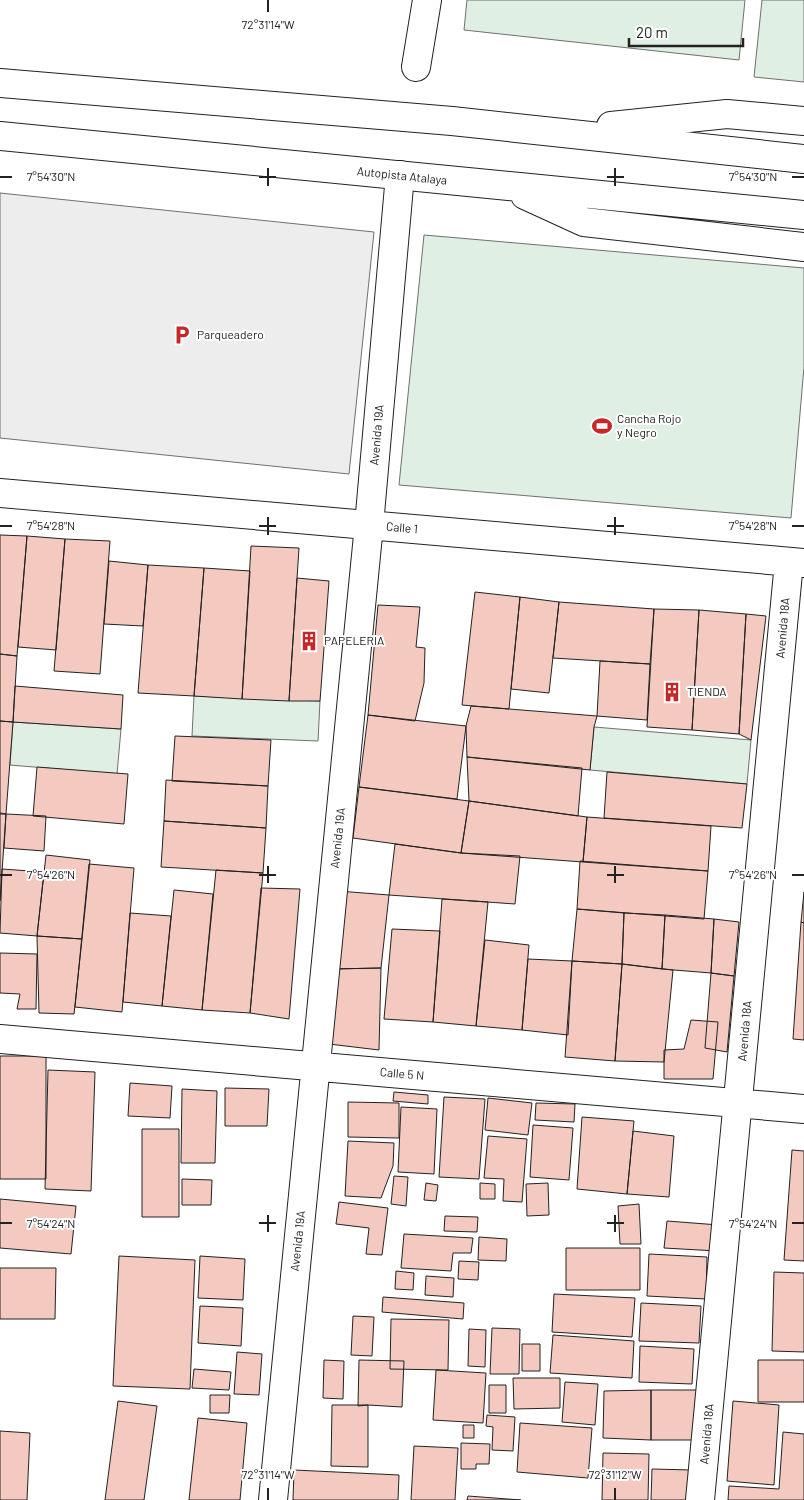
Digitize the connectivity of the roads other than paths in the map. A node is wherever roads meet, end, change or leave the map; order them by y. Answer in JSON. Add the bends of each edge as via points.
{"nodes":[{"id":1,"x":427,"y":0,"type":"edge"},
{"id":2,"x":416,"y":67,"type":"dead end"},
{"id":3,"x":0,"y":83,"type":"edge"},
{"id":4,"x":804,"y":121,"type":"edge"},
{"id":5,"x":540,"y":131,"type":"junction"},
{"id":6,"x":0,"y":136,"type":"edge"},
{"id":7,"x":804,"y":159,"type":"edge"},
{"id":8,"x":400,"y":175,"type":"junction"},
{"id":9,"x":505,"y":186,"type":"junction"},
{"id":10,"x":804,"y":215,"type":"edge"},
{"id":11,"x":804,"y":247,"type":"edge"},
{"id":12,"x":0,"y":493,"type":"edge"},
{"id":13,"x":369,"y":525,"type":"junction"},
{"id":14,"x":797,"y":563,"type":"edge"},
{"id":15,"x":0,"y":1038,"type":"edge"},
{"id":16,"x":315,"y":1066,"type":"junction"},
{"id":17,"x":738,"y":1103,"type":"junction"},
{"id":18,"x":804,"y":1109,"type":"edge"},
{"id":19,"x":272,"y":1500,"type":"edge"},
{"id":20,"x":700,"y":1500,"type":"edge"}],
"edges":[{"from":1,"to":2,"type":"street"},
{"from":3,"to":5,"type":"street"},
{"from":4,"to":5,"type":"street","via":[[728,114]]},
{"from":5,"to":7,"type":"street"},
{"from":6,"to":8,"type":"street","name":"Autopista Atalaya"},
{"from":8,"to":9,"type":"street","name":"Autopista Atalaya"},
{"from":8,"to":13,"type":"street","name":"Avenida 19A"},
{"from":9,"to":10,"type":"street","name":"Autopista Atalaya"},
{"from":9,"to":11,"type":"street","via":[[584,222]]},
{"from":12,"to":13,"type":"street","name":"Calle 1"},
{"from":13,"to":14,"type":"street","name":"Calle 1"},
{"from":13,"to":16,"type":"street","name":"Avenida 19A"},
{"from":14,"to":17,"type":"street","name":"Avenida 18A"},
{"from":15,"to":16,"type":"street","name":"Calle 5 N"},
{"from":16,"to":17,"type":"street","name":"Calle 5 N"},
{"from":16,"to":19,"type":"street","name":"Avenida 19A"},
{"from":17,"to":18,"type":"street","name":"Calle 5 N"},
{"from":17,"to":20,"type":"street","name":"Avenida 18A"}]}
